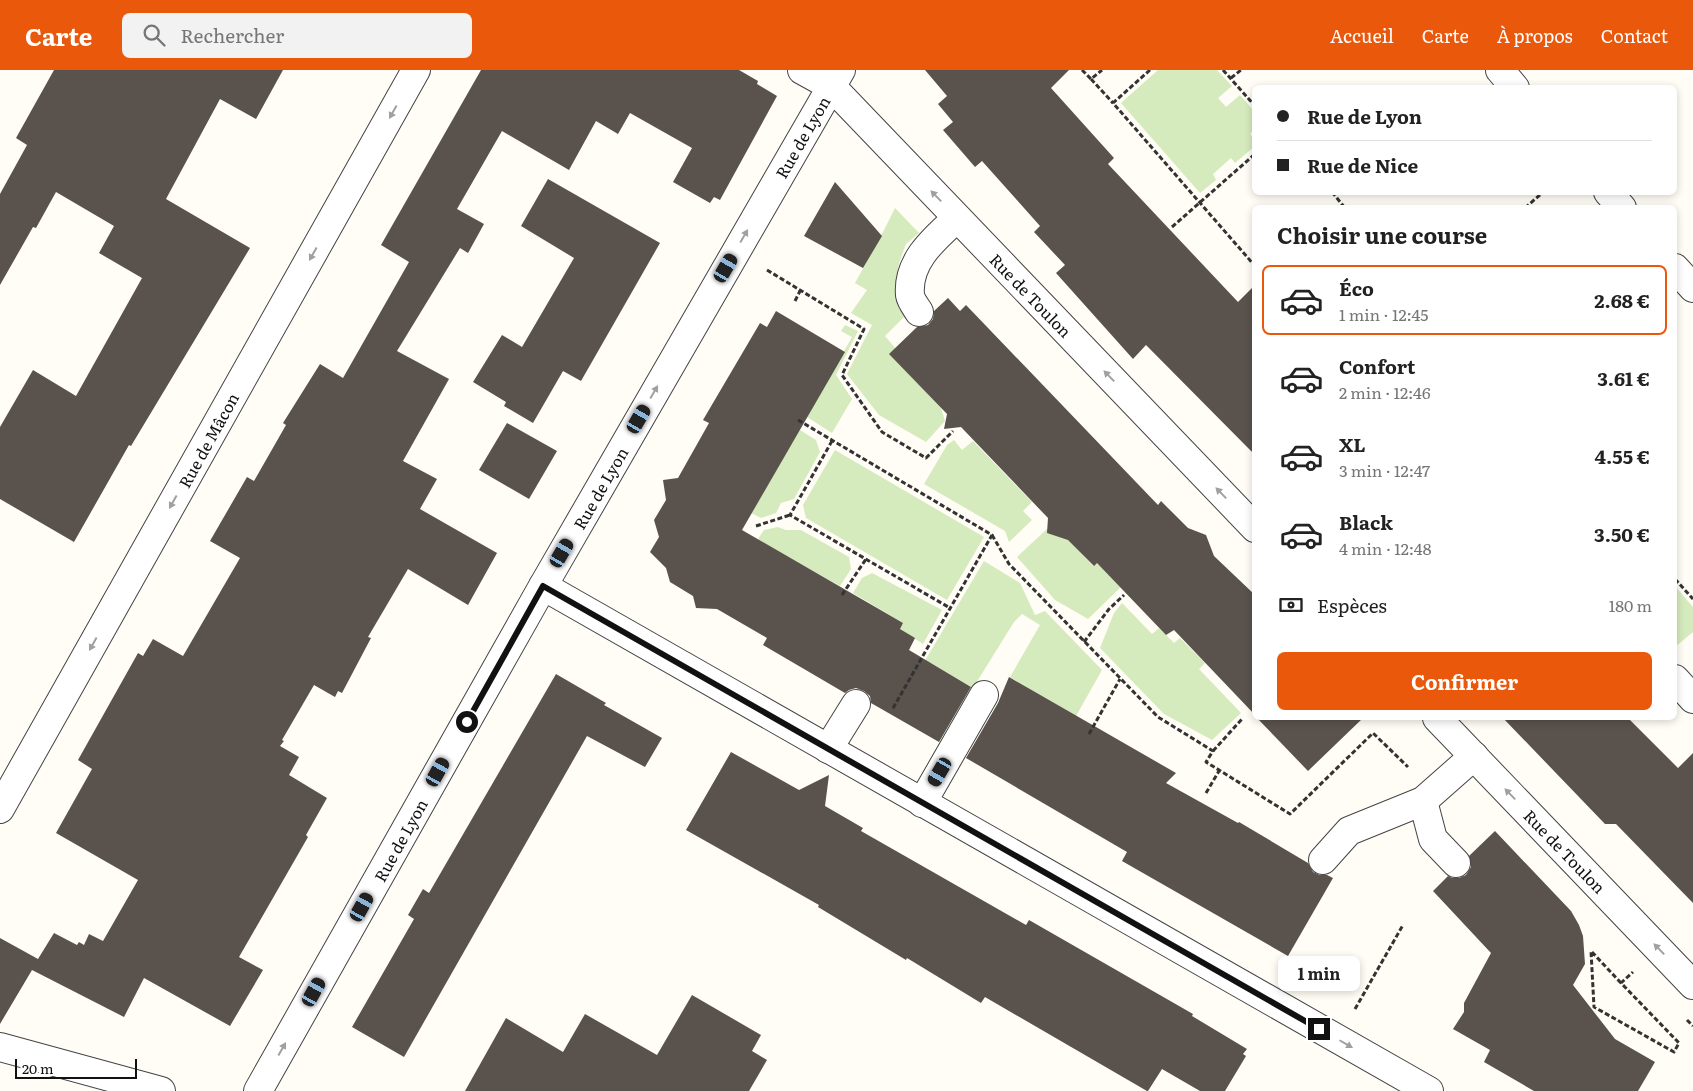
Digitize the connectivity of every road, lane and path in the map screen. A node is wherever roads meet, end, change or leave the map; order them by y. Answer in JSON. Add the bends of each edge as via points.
{"nodes":[{"id":1,"x":416,"y":70,"type":"edge"},
{"id":2,"x":802,"y":70,"type":"edge"},
{"id":3,"x":1082,"y":70,"type":"edge"},
{"id":4,"x":1102,"y":70,"type":"edge"},
{"id":5,"x":1150,"y":70,"type":"edge"},
{"id":6,"x":1223,"y":70,"type":"edge"},
{"id":7,"x":1241,"y":70,"type":"edge"},
{"id":8,"x":836,"y":78,"type":"edge"},
{"id":9,"x":1231,"y":78,"type":"junction"},
{"id":10,"x":1091,"y":79,"type":"junction"},
{"id":11,"x":1252,"y":102,"type":"edge"},
{"id":12,"x":1113,"y":103,"type":"junction"},
{"id":13,"x":1252,"y":157,"type":"edge"},
{"id":14,"x":1335,"y":195,"type":"edge"},
{"id":15,"x":1540,"y":195,"type":"edge"},
{"id":16,"x":1611,"y":195,"type":"edge"},
{"id":17,"x":1200,"y":202,"type":"junction"},
{"id":18,"x":1343,"y":205,"type":"edge"},
{"id":19,"x":1528,"y":205,"type":"edge"},
{"id":20,"x":1619,"y":205,"type":"edge"},
{"id":21,"x":957,"y":218,"type":"junction"},
{"id":22,"x":1172,"y":227,"type":"dead end"},
{"id":23,"x":735,"y":252,"type":"junction"},
{"id":24,"x":1252,"y":263,"type":"edge"},
{"id":25,"x":1677,"y":270,"type":"edge"},
{"id":26,"x":1693,"y":288,"type":"edge"},
{"id":27,"x":800,"y":291,"type":"junction"},
{"id":28,"x":795,"y":301,"type":"dead end"},
{"id":29,"x":919,"y":312,"type":"dead end"},
{"id":30,"x":798,"y":420,"type":"dead end"},
{"id":31,"x":953,"y":431,"type":"dead end"},
{"id":32,"x":832,"y":441,"type":"junction"},
{"id":33,"x":790,"y":515,"type":"junction"},
{"id":34,"x":1252,"y":525,"type":"edge"},
{"id":35,"x":756,"y":526,"type":"dead end"},
{"id":36,"x":992,"y":535,"type":"junction"},
{"id":37,"x":866,"y":560,"type":"junction"},
{"id":38,"x":1677,"y":581,"type":"edge"},
{"id":39,"x":543,"y":586,"type":"junction"},
{"id":40,"x":1124,"y":595,"type":"dead end"},
{"id":41,"x":842,"y":596,"type":"dead end"},
{"id":42,"x":1693,"y":599,"type":"edge"},
{"id":43,"x":950,"y":608,"type":"junction"},
{"id":44,"x":1084,"y":642,"type":"junction"},
{"id":45,"x":1120,"y":679,"type":"junction"},
{"id":46,"x":984,"y":695,"type":"dead end"},
{"id":47,"x":897,"y":701,"type":"dead end"},
{"id":48,"x":856,"y":704,"type":"dead end"},
{"id":49,"x":1242,"y":719,"type":"dead end"},
{"id":50,"x":1439,"y":720,"type":"edge"},
{"id":51,"x":1090,"y":734,"type":"dead end"},
{"id":52,"x":828,"y":749,"type":"junction"},
{"id":53,"x":1213,"y":751,"type":"junction"},
{"id":54,"x":1474,"y":756,"type":"junction"},
{"id":55,"x":1414,"y":761,"type":"dead end"},
{"id":56,"x":1219,"y":770,"type":"junction"},
{"id":57,"x":1206,"y":793,"type":"dead end"},
{"id":58,"x":1423,"y":801,"type":"junction"},
{"id":59,"x":922,"y":803,"type":"junction"},
{"id":60,"x":0,"y":809,"type":"edge"},
{"id":61,"x":1323,"y":860,"type":"dead end"},
{"id":62,"x":1456,"y":862,"type":"dead end"},
{"id":63,"x":1403,"y":925,"type":"dead end"},
{"id":64,"x":1630,"y":975,"type":"dead end"},
{"id":65,"x":1621,"y":983,"type":"junction"},
{"id":66,"x":1693,"y":985,"type":"edge"},
{"id":67,"x":1360,"y":999,"type":"dead end"},
{"id":68,"x":0,"y":1047,"type":"edge"},
{"id":69,"x":161,"y":1091,"type":"edge"},
{"id":70,"x":258,"y":1091,"type":"edge"},
{"id":71,"x":1428,"y":1091,"type":"edge"}],
"edges":[{"from":1,"to":60,"type":"street","name":"Rue de Mâcon","one_way":true},
{"from":2,"to":8,"type":"street","name":"Rue de Toulon"},
{"from":3,"to":10,"type":"path"},
{"from":4,"to":10,"type":"path"},
{"from":5,"to":12,"type":"path"},
{"from":6,"to":9,"type":"path"},
{"from":7,"to":9,"type":"path"},
{"from":21,"to":8,"type":"street","name":"Rue de Toulon","one_way":true},
{"from":23,"to":8,"type":"street","name":"Rue de Lyon","one_way":true},
{"from":9,"to":11,"type":"path"},
{"from":10,"to":12,"type":"path"},
{"from":12,"to":17,"type":"path"},
{"from":13,"to":17,"type":"path"},
{"from":14,"to":18,"type":"path"},
{"from":15,"to":19,"type":"path"},
{"from":16,"to":20,"type":"street"},
{"from":17,"to":22,"type":"path"},
{"from":17,"to":24,"type":"path"},
{"from":21,"to":29,"type":"street","via":[[928,245],[913,271],[910,297]]},
{"from":34,"to":21,"type":"street","name":"Rue de Toulon","one_way":true},
{"from":23,"to":27,"type":"path"},
{"from":39,"to":23,"type":"street","name":"Rue de Lyon","one_way":true},
{"from":25,"to":26,"type":"street"},
{"from":27,"to":28,"type":"path"},
{"from":27,"to":31,"type":"path","via":[[864,329],[842,374],[882,432],[926,458]]},
{"from":30,"to":32,"type":"path"},
{"from":32,"to":33,"type":"path"},
{"from":32,"to":36,"type":"path"},
{"from":33,"to":35,"type":"path"},
{"from":33,"to":37,"type":"path"},
{"from":36,"to":43,"type":"path"},
{"from":36,"to":44,"type":"path","via":[[1009,564]]},
{"from":37,"to":41,"type":"path"},
{"from":37,"to":43,"type":"path"},
{"from":38,"to":42,"type":"path"},
{"from":39,"to":52,"type":"street"},
{"from":70,"to":39,"type":"street","name":"Rue de Lyon","one_way":true},
{"from":40,"to":44,"type":"path"},
{"from":43,"to":47,"type":"path"},
{"from":44,"to":45,"type":"path"},
{"from":45,"to":51,"type":"path"},
{"from":45,"to":53,"type":"path","via":[[1158,717]]},
{"from":46,"to":59,"type":"street"},
{"from":48,"to":52,"type":"street"},
{"from":49,"to":53,"type":"path"},
{"from":50,"to":54,"type":"street","name":"Rue de Toulon"},
{"from":52,"to":59,"type":"street"},
{"from":53,"to":56,"type":"path","via":[[1206,762]]},
{"from":54,"to":58,"type":"street"},
{"from":66,"to":54,"type":"street","name":"Rue de Toulon","one_way":true},
{"from":55,"to":56,"type":"path","via":[[1408,767],[1373,733],[1290,814]]},
{"from":56,"to":57,"type":"path"},
{"from":58,"to":61,"type":"street","via":[[1349,831]]},
{"from":58,"to":62,"type":"street","via":[[1433,839]]},
{"from":59,"to":71,"type":"street","one_way":true},
{"from":63,"to":67,"type":"path"},
{"from":64,"to":65,"type":"path"},
{"from":65,"to":65,"type":"path","via":[[1679,1042],[1674,1052],[1594,1007],[1591,951]]},
{"from":68,"to":69,"type":"street"}]}
